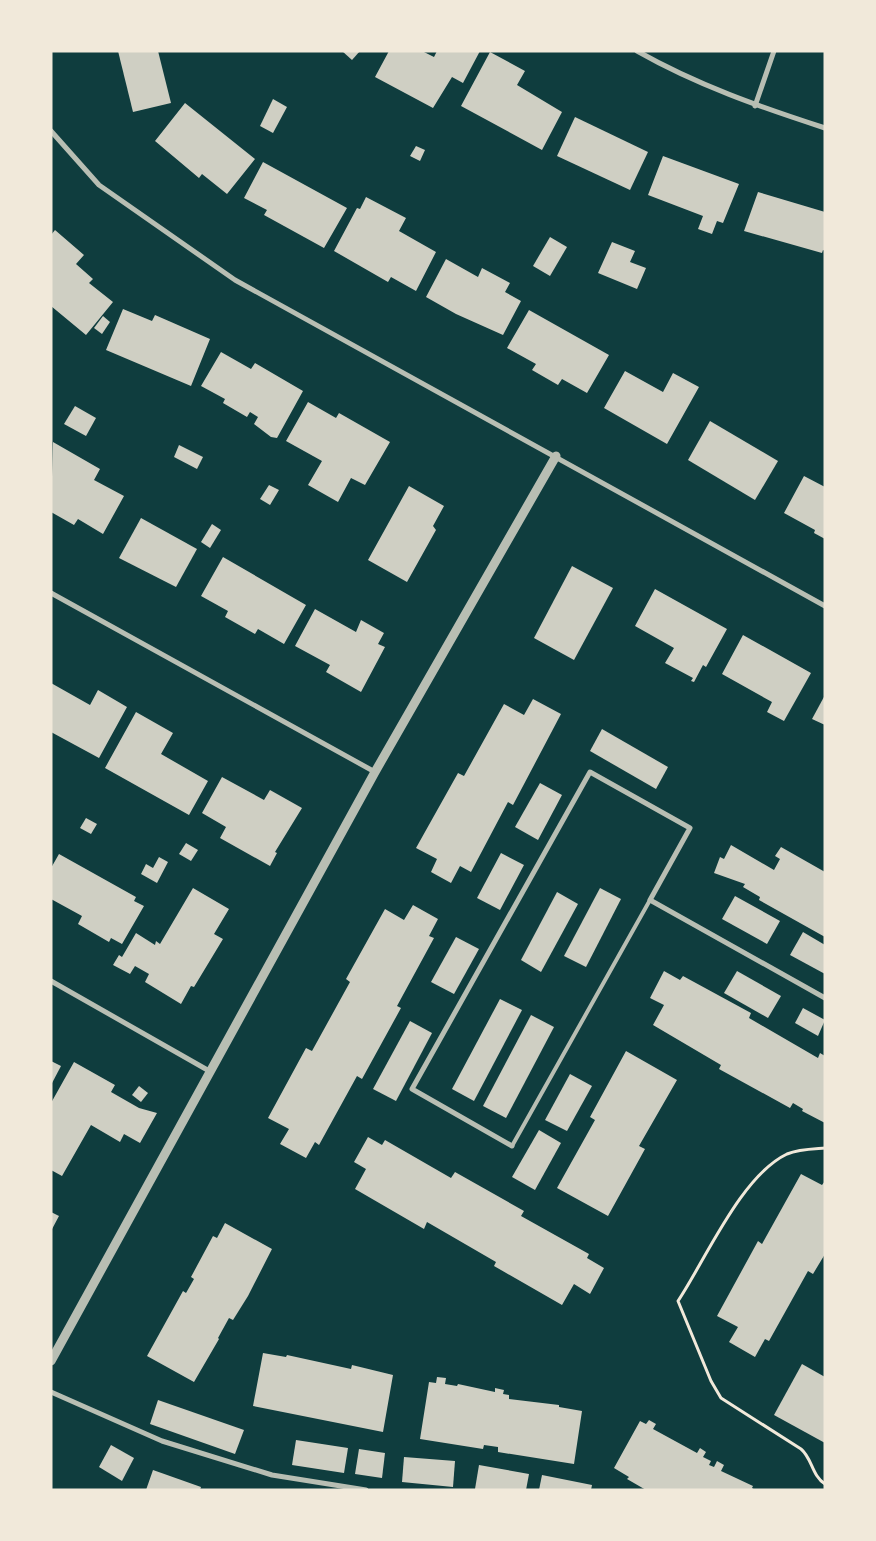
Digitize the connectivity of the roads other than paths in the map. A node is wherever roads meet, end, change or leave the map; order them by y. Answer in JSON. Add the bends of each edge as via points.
{"nodes":[{"id":1,"x":637,"y":51,"type":"edge"},
{"id":2,"x":774,"y":51,"type":"edge"},
{"id":3,"x":755,"y":106,"type":"junction"},
{"id":4,"x":825,"y":128,"type":"edge"},
{"id":5,"x":51,"y":131,"type":"edge"},
{"id":6,"x":556,"y":456,"type":"junction"},
{"id":7,"x":51,"y":593,"type":"edge"},
{"id":8,"x":825,"y":606,"type":"edge"},
{"id":9,"x":375,"y":772,"type":"junction"},
{"id":10,"x":650,"y":900,"type":"junction"},
{"id":11,"x":51,"y":981,"type":"edge"},
{"id":12,"x":825,"y":998,"type":"edge"},
{"id":13,"x":211,"y":1072,"type":"junction"},
{"id":14,"x":512,"y":1146,"type":"joint"},
{"id":15,"x":51,"y":1361,"type":"edge"},
{"id":16,"x":51,"y":1392,"type":"edge"},
{"id":17,"x":366,"y":1490,"type":"edge"}],
"edges":[{"from":1,"to":3,"type":"street","via":[[678,74]]},
{"from":2,"to":3,"type":"street"},
{"from":3,"to":4,"type":"street"},
{"from":5,"to":6,"type":"street","via":[[99,185],[235,280]]},
{"from":6,"to":8,"type":"street"},
{"from":6,"to":9,"type":"street"},
{"from":7,"to":9,"type":"street"},
{"from":9,"to":13,"type":"street"},
{"from":10,"to":12,"type":"street"},
{"from":10,"to":14,"type":"lane"},
{"from":10,"to":14,"type":"street","via":[[690,828],[590,772],[412,1089]]},
{"from":11,"to":13,"type":"street"},
{"from":13,"to":15,"type":"street"},
{"from":16,"to":17,"type":"street","via":[[162,1441],[272,1475]]}]}
